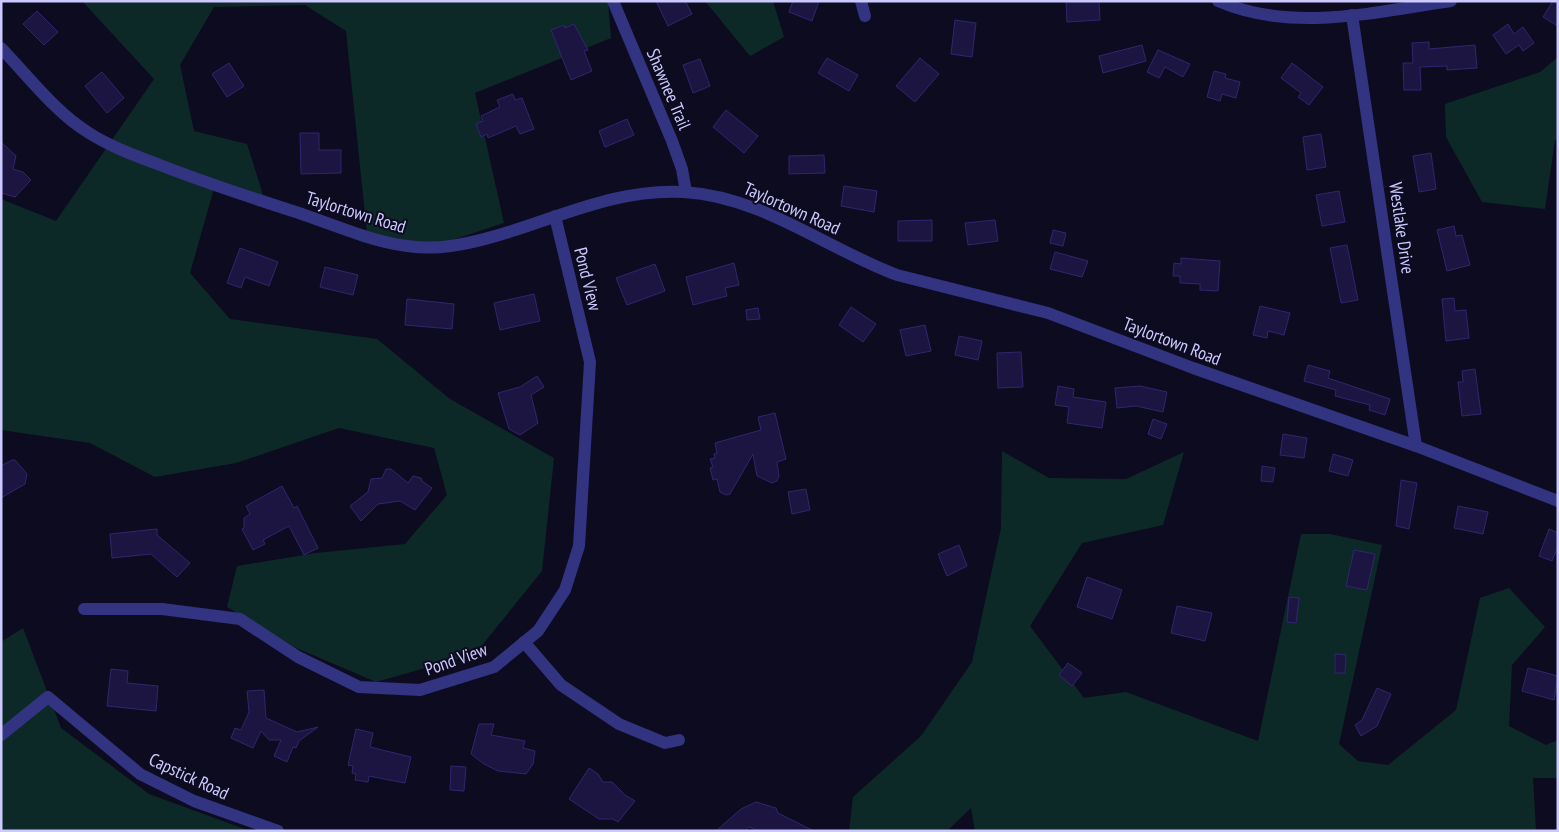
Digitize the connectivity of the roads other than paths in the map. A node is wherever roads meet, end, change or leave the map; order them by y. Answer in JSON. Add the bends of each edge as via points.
{"nodes":[{"id":1,"x":613,"y":1,"type":"edge"},
{"id":2,"x":861,"y":1,"type":"edge"},
{"id":3,"x":1218,"y":1,"type":"edge"},
{"id":4,"x":1452,"y":1,"type":"edge"},
{"id":5,"x":1352,"y":15,"type":"junction"},
{"id":6,"x":865,"y":16,"type":"dead end"},
{"id":7,"x":1,"y":48,"type":"edge"},
{"id":8,"x":686,"y":192,"type":"junction"},
{"id":9,"x":555,"y":216,"type":"junction"},
{"id":10,"x":1416,"y":446,"type":"junction"},
{"id":11,"x":1558,"y":501,"type":"edge"},
{"id":12,"x":84,"y":609,"type":"dead end"},
{"id":13,"x":524,"y":642,"type":"junction"},
{"id":14,"x":1,"y":735,"type":"edge"},
{"id":15,"x":679,"y":740,"type":"dead end"},
{"id":16,"x":278,"y":831,"type":"edge"}],
"edges":[{"from":1,"to":8,"type":"street","name":"Shawnee Trail","via":[[672,141]]},
{"from":2,"to":6,"type":"street"},
{"from":3,"to":5,"type":"street","via":[[1257,14],[1282,18]]},
{"from":4,"to":5,"type":"street"},
{"from":5,"to":10,"type":"street","name":"Westlake Drive"},
{"from":7,"to":9,"type":"street","name":"Taylortown Road","via":[[70,119],[118,149],[243,195],[381,240],[406,246],[449,246],[475,242]]},
{"from":8,"to":9,"type":"street","name":"Taylortown Road","via":[[642,193]]},
{"from":8,"to":10,"type":"street","name":"Taylortown Road","via":[[752,206],[897,275],[1048,313]]},
{"from":9,"to":13,"type":"street","name":"Pond View","via":[[590,362],[579,546],[565,590],[538,631]]},
{"from":10,"to":11,"type":"street","name":"Taylortown Road"},
{"from":12,"to":13,"type":"street","name":"Pond View","via":[[162,609],[240,619],[298,657],[359,687],[420,690],[494,667]]},
{"from":13,"to":15,"type":"street","via":[[561,685],[618,724],[665,743]]},
{"from":14,"to":16,"type":"street","name":"Capstick Road","via":[[48,697],[140,774],[194,801]]}]}
